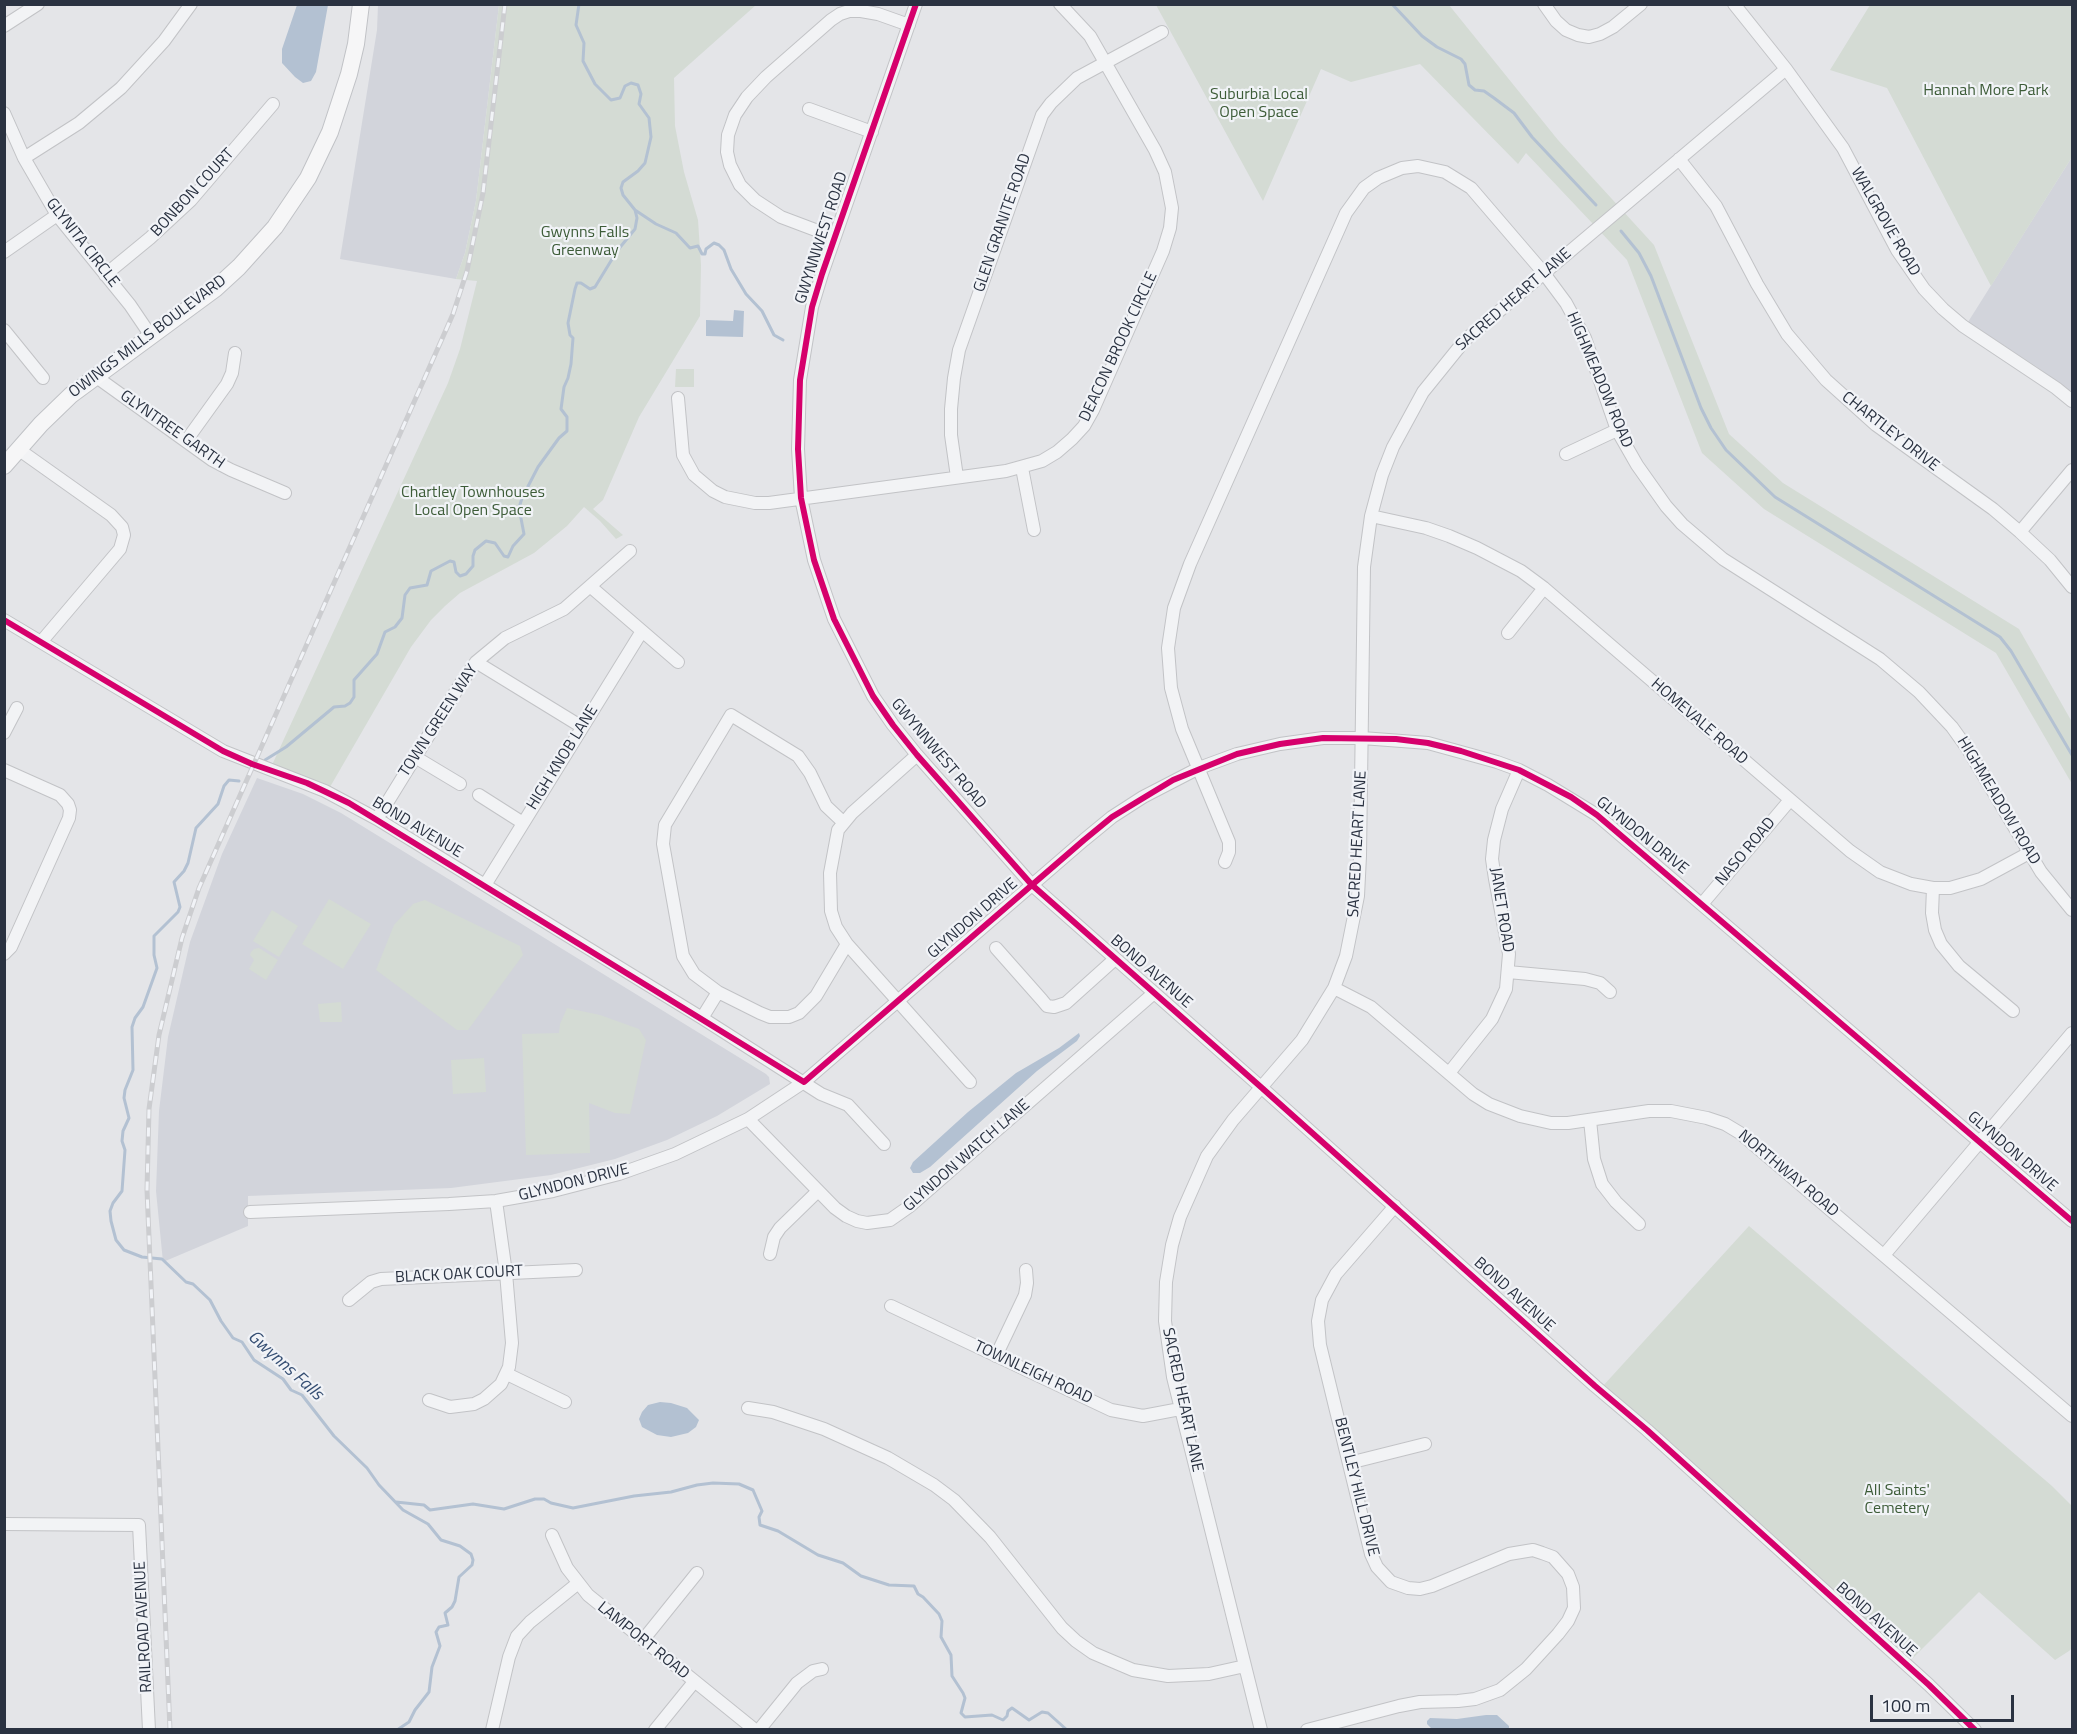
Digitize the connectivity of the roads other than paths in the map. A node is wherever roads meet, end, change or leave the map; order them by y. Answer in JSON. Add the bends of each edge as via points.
{"nodes":[{"id":1,"x":38,"y":4,"type":"edge"},
{"id":2,"x":191,"y":4,"type":"edge"},
{"id":3,"x":361,"y":4,"type":"edge"},
{"id":4,"x":916,"y":4,"type":"edge"},
{"id":5,"x":1060,"y":4,"type":"edge"},
{"id":6,"x":1544,"y":4,"type":"edge"},
{"id":7,"x":1641,"y":4,"type":"edge"},
{"id":8,"x":1734,"y":4,"type":"edge"},
{"id":9,"x":909,"y":25,"type":"junction"},
{"id":10,"x":4,"y":26,"type":"edge"},
{"id":11,"x":1162,"y":32,"type":"dead end"},
{"id":12,"x":1106,"y":62,"type":"junction"},
{"id":13,"x":1786,"y":69,"type":"junction"},
{"id":14,"x":273,"y":104,"type":"dead end"},
{"id":15,"x":809,"y":109,"type":"dead end"},
{"id":16,"x":4,"y":113,"type":"edge"},
{"id":17,"x":872,"y":132,"type":"junction"},
{"id":18,"x":24,"y":158,"type":"junction"},
{"id":19,"x":1679,"y":159,"type":"junction"},
{"id":20,"x":57,"y":215,"type":"junction"},
{"id":21,"x":834,"y":237,"type":"junction"},
{"id":22,"x":4,"y":252,"type":"edge"},
{"id":23,"x":1543,"y":272,"type":"junction"},
{"id":24,"x":105,"y":275,"type":"junction"},
{"id":25,"x":4,"y":330,"type":"edge"},
{"id":26,"x":152,"y":336,"type":"junction"},
{"id":27,"x":235,"y":353,"type":"dead end"},
{"id":28,"x":95,"y":376,"type":"junction"},
{"id":29,"x":43,"y":378,"type":"dead end"},
{"id":30,"x":678,"y":398,"type":"dead end"},
{"id":31,"x":2073,"y":401,"type":"edge"},
{"id":32,"x":1617,"y":430,"type":"junction"},
{"id":33,"x":186,"y":441,"type":"junction"},
{"id":34,"x":18,"y":449,"type":"junction"},
{"id":35,"x":1566,"y":454,"type":"dead end"},
{"id":36,"x":4,"y":466,"type":"edge"},
{"id":37,"x":1022,"y":468,"type":"junction"},
{"id":38,"x":2073,"y":470,"type":"edge"},
{"id":39,"x":957,"y":477,"type":"junction"},
{"id":40,"x":285,"y":493,"type":"dead end"},
{"id":41,"x":801,"y":498,"type":"junction"},
{"id":42,"x":1371,"y":516,"type":"junction"},
{"id":43,"x":1034,"y":530,"type":"dead end"},
{"id":44,"x":2020,"y":531,"type":"junction"},
{"id":45,"x":630,"y":551,"type":"dead end"},
{"id":46,"x":2073,"y":586,"type":"edge"},
{"id":47,"x":591,"y":587,"type":"junction"},
{"id":48,"x":1544,"y":588,"type":"junction"},
{"id":49,"x":4,"y":620,"type":"edge"},
{"id":50,"x":642,"y":631,"type":"junction"},
{"id":51,"x":1508,"y":633,"type":"dead end"},
{"id":52,"x":41,"y":642,"type":"junction"},
{"id":53,"x":476,"y":662,"type":"junction"},
{"id":54,"x":678,"y":662,"type":"dead end"},
{"id":55,"x":16,"y":708,"type":"dead end"},
{"id":56,"x":582,"y":728,"type":"junction"},
{"id":57,"x":4,"y":733,"type":"edge"},
{"id":58,"x":1362,"y":738,"type":"junction"},
{"id":59,"x":917,"y":755,"type":"junction"},
{"id":60,"x":415,"y":757,"type":"junction"},
{"id":61,"x":1199,"y":768,"type":"junction"},
{"id":62,"x":4,"y":770,"type":"edge"},
{"id":63,"x":1519,"y":770,"type":"junction"},
{"id":64,"x":460,"y":784,"type":"dead end"},
{"id":65,"x":479,"y":795,"type":"dead end"},
{"id":66,"x":1790,"y":800,"type":"junction"},
{"id":67,"x":377,"y":819,"type":"junction"},
{"id":68,"x":843,"y":822,"type":"junction"},
{"id":69,"x":523,"y":823,"type":"junction"},
{"id":70,"x":2029,"y":853,"type":"junction"},
{"id":71,"x":1226,"y":862,"type":"dead end"},
{"id":72,"x":485,"y":885,"type":"junction"},
{"id":73,"x":1032,"y":885,"type":"junction"},
{"id":74,"x":1933,"y":888,"type":"junction"},
{"id":75,"x":1702,"y":904,"type":"junction"},
{"id":76,"x":2073,"y":910,"type":"edge"},
{"id":77,"x":847,"y":944,"type":"junction"},
{"id":78,"x":996,"y":948,"type":"dead end"},
{"id":79,"x":4,"y":954,"type":"edge"},
{"id":80,"x":1115,"y":959,"type":"junction"},
{"id":81,"x":1508,"y":972,"type":"junction"},
{"id":82,"x":1334,"y":988,"type":"junction"},
{"id":83,"x":718,"y":992,"type":"junction"},
{"id":84,"x":1610,"y":992,"type":"dead end"},
{"id":85,"x":1154,"y":993,"type":"junction"},
{"id":86,"x":899,"y":1002,"type":"junction"},
{"id":87,"x":2013,"y":1011,"type":"dead end"},
{"id":88,"x":702,"y":1018,"type":"junction"},
{"id":89,"x":2073,"y":1033,"type":"edge"},
{"id":90,"x":1449,"y":1073,"type":"junction"},
{"id":91,"x":804,"y":1082,"type":"junction"},
{"id":92,"x":970,"y":1082,"type":"dead end"},
{"id":93,"x":1262,"y":1088,"type":"junction"},
{"id":94,"x":748,"y":1119,"type":"junction"},
{"id":95,"x":1590,"y":1120,"type":"junction"},
{"id":96,"x":1981,"y":1143,"type":"junction"},
{"id":97,"x":884,"y":1144,"type":"dead end"},
{"id":98,"x":818,"y":1191,"type":"junction"},
{"id":99,"x":496,"y":1201,"type":"junction"},
{"id":100,"x":1395,"y":1206,"type":"junction"},
{"id":101,"x":250,"y":1212,"type":"dead end"},
{"id":102,"x":2073,"y":1221,"type":"edge"},
{"id":103,"x":1639,"y":1224,"type":"dead end"},
{"id":104,"x":770,"y":1254,"type":"dead end"},
{"id":105,"x":1884,"y":1255,"type":"junction"},
{"id":106,"x":576,"y":1270,"type":"dead end"},
{"id":107,"x":1026,"y":1270,"type":"dead end"},
{"id":108,"x":506,"y":1272,"type":"junction"},
{"id":109,"x":349,"y":1300,"type":"dead end"},
{"id":110,"x":891,"y":1306,"type":"dead end"},
{"id":111,"x":996,"y":1356,"type":"junction"},
{"id":112,"x":507,"y":1374,"type":"junction"},
{"id":113,"x":429,"y":1400,"type":"dead end"},
{"id":114,"x":566,"y":1402,"type":"dead end"},
{"id":115,"x":748,"y":1408,"type":"dead end"},
{"id":116,"x":1180,"y":1409,"type":"junction"},
{"id":117,"x":2073,"y":1416,"type":"edge"},
{"id":118,"x":1425,"y":1444,"type":"dead end"},
{"id":119,"x":1349,"y":1462,"type":"junction"},
{"id":120,"x":4,"y":1524,"type":"edge"},
{"id":121,"x":552,"y":1535,"type":"dead end"},
{"id":122,"x":697,"y":1573,"type":"dead end"},
{"id":123,"x":578,"y":1584,"type":"junction"},
{"id":124,"x":643,"y":1640,"type":"junction"},
{"id":125,"x":1245,"y":1666,"type":"junction"},
{"id":126,"x":822,"y":1669,"type":"dead end"},
{"id":127,"x":694,"y":1682,"type":"junction"},
{"id":128,"x":149,"y":1730,"type":"edge"},
{"id":129,"x":492,"y":1730,"type":"edge"},
{"id":130,"x":655,"y":1730,"type":"edge"},
{"id":131,"x":757,"y":1730,"type":"edge"},
{"id":132,"x":1261,"y":1730,"type":"edge"},
{"id":133,"x":1307,"y":1730,"type":"edge"},
{"id":134,"x":1975,"y":1730,"type":"edge"}],
"edges":[{"from":1,"to":10,"type":"street"},
{"from":2,"to":18,"type":"street","via":[[121,88],[79,123]]},
{"from":3,"to":26,"type":"main road","name":"OWINGS MILLS BOULEVARD","via":[[356,44],[340,106],[319,157],[293,202],[239,267],[195,306]]},
{"from":4,"to":9,"type":"street","name":"GWYNNWEST ROAD"},
{"from":5,"to":12,"type":"street","name":"DEACON BROOK CIRCLE","via":[[1090,36]]},
{"from":6,"to":7,"type":"street","via":[[1566,30],[1589,37],[1613,27]]},
{"from":8,"to":13,"type":"street","name":"WALGROVE ROAD"},
{"from":9,"to":17,"type":"street","name":"GWYNNWEST ROAD"},
{"from":9,"to":21,"type":"street","via":[[861,11],[840,14],[766,77],[735,115],[727,152],[740,185],[754,200],[781,217]]},
{"from":11,"to":12,"type":"street","name":"GLEN GRANITE ROAD"},
{"from":12,"to":37,"type":"street","name":"DEACON BROOK CIRCLE","via":[[1165,172],[1172,208],[1170,228],[1084,426],[1058,452]]},
{"from":12,"to":39,"type":"street","name":"GLEN GRANITE ROAD","via":[[1063,90],[1036,129],[959,350],[951,409]]},
{"from":13,"to":19,"type":"street","name":"SACRED HEART LANE"},
{"from":13,"to":31,"type":"street","name":"WALGROVE ROAD","via":[[1843,148],[1897,249],[1924,289],[1964,326]]},
{"from":14,"to":24,"type":"street","name":"BONBON COURT","via":[[191,200]]},
{"from":15,"to":17,"type":"street"},
{"from":16,"to":18,"type":"street","name":"GLYNITA CIRCLE"},
{"from":17,"to":21,"type":"street","name":"GWYNNWEST ROAD"},
{"from":18,"to":20,"type":"street","name":"GLYNITA CIRCLE"},
{"from":19,"to":23,"type":"street","name":"SACRED HEART LANE"},
{"from":19,"to":44,"type":"street","name":"CHARTLEY DRIVE","via":[[1716,206],[1787,334],[1820,373],[1876,425]]},
{"from":20,"to":22,"type":"street"},
{"from":20,"to":24,"type":"street","name":"GLYNITA CIRCLE"},
{"from":21,"to":41,"type":"street","name":"GWYNNWEST ROAD","via":[[812,307],[800,380]]},
{"from":23,"to":32,"type":"street","name":"HIGHMEADOW ROAD","via":[[1576,319]]},
{"from":23,"to":42,"type":"street","name":"SACRED HEART LANE","via":[[1465,340],[1423,392],[1393,447]]},
{"from":23,"to":61,"type":"street","name":"HIGHMEADOW ROAD","via":[[1471,188],[1445,172],[1418,166],[1402,168],[1378,178],[1354,199],[1174,608],[1168,648],[1171,688],[1182,729]]},
{"from":24,"to":26,"type":"street","name":"GLYNITA CIRCLE"},
{"from":25,"to":29,"type":"street"},
{"from":26,"to":28,"type":"main road","name":"OWINGS MILLS BOULEVARD"},
{"from":27,"to":33,"type":"street","via":[[227,384]]},
{"from":28,"to":33,"type":"street","name":"GLYNTREE GARTH"},
{"from":28,"to":34,"type":"main road","name":"OWINGS MILLS BOULEVARD","via":[[51,413]]},
{"from":30,"to":41,"type":"street","name":"DEACON BROOK CIRCLE","via":[[684,455],[702,483],[739,501],[769,503]]},
{"from":32,"to":35,"type":"street"},
{"from":32,"to":70,"type":"street","name":"HIGHMEADOW ROAD","via":[[1656,493],[1702,542],[1741,572],[1880,659],[1938,711],[1967,748]]},
{"from":33,"to":40,"type":"street","name":"GLYNTREE GARTH","via":[[231,470]]},
{"from":34,"to":36,"type":"main road","name":"OWINGS MILLS BOULEVARD"},
{"from":34,"to":52,"type":"street","via":[[111,515],[124,535],[120,549]]},
{"from":37,"to":39,"type":"street","name":"DEACON BROOK CIRCLE"},
{"from":37,"to":43,"type":"street"},
{"from":38,"to":44,"type":"street"},
{"from":39,"to":41,"type":"street","name":"DEACON BROOK CIRCLE"},
{"from":41,"to":59,"type":"street","name":"GWYNNWEST ROAD","via":[[814,560],[843,640],[873,696]]},
{"from":42,"to":48,"type":"street","name":"HOMEVALE ROAD","via":[[1449,536],[1498,559]]},
{"from":42,"to":58,"type":"street","name":"SACRED HEART LANE","via":[[1364,567]]},
{"from":44,"to":46,"type":"street","name":"CHARTLEY DRIVE"},
{"from":45,"to":47,"type":"street","name":"TOWN GREEN WAY"},
{"from":47,"to":50,"type":"street"},
{"from":47,"to":53,"type":"street","name":"TOWN GREEN WAY","via":[[553,616],[505,638]]},
{"from":48,"to":51,"type":"street"},
{"from":48,"to":66,"type":"street","name":"HOMEVALE ROAD"},
{"from":49,"to":52,"type":"street","name":"BOND AVENUE"},
{"from":50,"to":54,"type":"street"},
{"from":50,"to":56,"type":"street","name":"HIGH KNOB LANE"},
{"from":52,"to":67,"type":"street","name":"BOND AVENUE","via":[[223,751],[326,791]]},
{"from":53,"to":56,"type":"street"},
{"from":53,"to":60,"type":"street","name":"TOWN GREEN WAY"},
{"from":55,"to":57,"type":"street"},
{"from":56,"to":69,"type":"street","name":"HIGH KNOB LANE"},
{"from":58,"to":61,"type":"street","name":"GLYNDON DRIVE","via":[[1280,744]]},
{"from":58,"to":63,"type":"street","name":"GLYNDON DRIVE","via":[[1428,743]]},
{"from":58,"to":82,"type":"street","name":"SACRED HEART LANE","via":[[1358,896],[1346,956]]},
{"from":59,"to":68,"type":"street"},
{"from":59,"to":73,"type":"street","name":"GWYNNWEST ROAD"},
{"from":60,"to":64,"type":"street"},
{"from":60,"to":67,"type":"street","name":"TOWN GREEN WAY"},
{"from":61,"to":71,"type":"street","name":"HIGHMEADOW ROAD","via":[[1228,842]]},
{"from":61,"to":73,"type":"street","name":"GLYNDON DRIVE","via":[[1112,817]]},
{"from":62,"to":79,"type":"street","via":[[60,795],[70,810],[11,947]]},
{"from":63,"to":75,"type":"street","name":"GLYNDON DRIVE","via":[[1597,815]]},
{"from":63,"to":81,"type":"street","name":"JANET ROAD","via":[[1497,823],[1492,859],[1506,931]]},
{"from":65,"to":69,"type":"street"},
{"from":66,"to":74,"type":"street","name":"HOMEVALE ROAD","via":[[1866,864],[1893,878]]},
{"from":66,"to":75,"type":"street","name":"NASO ROAD"},
{"from":67,"to":72,"type":"street","name":"BOND AVENUE"},
{"from":68,"to":77,"type":"street","via":[[835,839],[830,901],[836,927]]},
{"from":68,"to":83,"type":"street","via":[[826,806],[798,756],[731,715],[663,833],[683,956],[694,974]]},
{"from":69,"to":72,"type":"street","name":"HIGH KNOB LANE"},
{"from":70,"to":74,"type":"street","name":"HOMEVALE ROAD","via":[[1981,879],[1950,888]]},
{"from":70,"to":76,"type":"street","name":"HIGHMEADOW ROAD"},
{"from":72,"to":88,"type":"street","name":"BOND AVENUE"},
{"from":73,"to":80,"type":"street","name":"BOND AVENUE"},
{"from":73,"to":86,"type":"street","name":"GLYNDON DRIVE"},
{"from":74,"to":87,"type":"street","via":[[1932,913],[1941,944],[1959,966]]},
{"from":75,"to":96,"type":"street","name":"GLYNDON DRIVE"},
{"from":77,"to":83,"type":"street","via":[[816,996],[789,1017],[771,1017]]},
{"from":77,"to":86,"type":"street"},
{"from":78,"to":80,"type":"street","via":[[1047,1006],[1054,1008],[1066,1003]]},
{"from":80,"to":85,"type":"street","name":"BOND AVENUE"},
{"from":81,"to":84,"type":"street","via":[[1585,979],[1600,983]]},
{"from":81,"to":90,"type":"street","name":"JANET ROAD","via":[[1506,988],[1492,1019]]},
{"from":82,"to":90,"type":"street","name":"NORTHWAY ROAD","via":[[1371,1007]]},
{"from":82,"to":93,"type":"street","name":"SACRED HEART LANE","via":[[1302,1040]]},
{"from":83,"to":88,"type":"street"},
{"from":85,"to":93,"type":"street","name":"BOND AVENUE"},
{"from":85,"to":98,"type":"street","name":"GLYNDON WATCH LANE","via":[[890,1220],[857,1221],[840,1212]]},
{"from":86,"to":91,"type":"street","name":"GLYNDON DRIVE"},
{"from":86,"to":92,"type":"street"},
{"from":88,"to":91,"type":"street","name":"BOND AVENUE"},
{"from":89,"to":96,"type":"street"},
{"from":90,"to":95,"type":"street","name":"NORTHWAY ROAD","via":[[1489,1104],[1520,1116],[1551,1123]]},
{"from":91,"to":94,"type":"street","name":"GLYNDON DRIVE"},
{"from":91,"to":97,"type":"street","name":"BOND AVENUE","via":[[848,1105]]},
{"from":93,"to":100,"type":"street","name":"BOND AVENUE"},
{"from":93,"to":116,"type":"street","name":"SACRED HEART LANE","via":[[1207,1156],[1188,1195],[1175,1236],[1166,1282],[1165,1321]]},
{"from":94,"to":98,"type":"street","name":"GLYNDON WATCH LANE"},
{"from":94,"to":99,"type":"street","name":"GLYNDON DRIVE","via":[[675,1154],[619,1174]]},
{"from":95,"to":103,"type":"street","via":[[1594,1159],[1602,1184]]},
{"from":95,"to":105,"type":"street","name":"NORTHWAY ROAD","via":[[1671,1111],[1725,1124],[1756,1144]]},
{"from":96,"to":102,"type":"street","name":"GLYNDON DRIVE"},
{"from":96,"to":105,"type":"street"},
{"from":98,"to":104,"type":"street","via":[[780,1228]]},
{"from":99,"to":101,"type":"street","name":"GLYNDON DRIVE"},
{"from":99,"to":108,"type":"street"},
{"from":100,"to":119,"type":"street","name":"BENTLEY HILL DRIVE","via":[[1336,1274],[1319,1311],[1320,1345]]},
{"from":100,"to":134,"type":"street","name":"BOND AVENUE"},
{"from":105,"to":117,"type":"street","name":"NORTHWAY ROAD"},
{"from":106,"to":108,"type":"street","name":"BLACK OAK COURT"},
{"from":107,"to":111,"type":"street","via":[[1025,1295]]},
{"from":108,"to":109,"type":"street","name":"BLACK OAK COURT","via":[[381,1280],[371,1282]]},
{"from":108,"to":112,"type":"street","via":[[512,1353]]},
{"from":110,"to":111,"type":"street","name":"TOWNLEIGH ROAD"},
{"from":111,"to":116,"type":"street","name":"TOWNLEIGH ROAD","via":[[1111,1410],[1143,1416]]},
{"from":112,"to":113,"type":"street","via":[[493,1391],[474,1404],[450,1407]]},
{"from":112,"to":114,"type":"street"},
{"from":115,"to":125,"type":"street","via":[[824,1429],[888,1458],[934,1485],[975,1520],[1062,1628],[1094,1653],[1132,1670],[1168,1676],[1209,1674]]},
{"from":116,"to":125,"type":"street","name":"SACRED HEART LANE"},
{"from":118,"to":119,"type":"street"},
{"from":119,"to":133,"type":"street","name":"BENTLEY HILL DRIVE","via":[[1371,1554],[1391,1582],[1420,1589],[1509,1554],[1533,1550],[1553,1557],[1568,1574],[1574,1608],[1568,1621],[1526,1669],[1500,1690],[1467,1700],[1399,1706]]},
{"from":120,"to":128,"type":"street","name":"RAILROAD AVENUE","via":[[139,1525]]},
{"from":121,"to":123,"type":"street","name":"LAMPORT ROAD"},
{"from":122,"to":124,"type":"street"},
{"from":123,"to":124,"type":"street","name":"LAMPORT ROAD"},
{"from":123,"to":129,"type":"street","via":[[517,1636]]},
{"from":124,"to":127,"type":"street","name":"LAMPORT ROAD"},
{"from":125,"to":132,"type":"street","name":"SACRED HEART LANE"},
{"from":126,"to":131,"type":"street","via":[[797,1683]]},
{"from":127,"to":130,"type":"street"},
{"from":127,"to":131,"type":"street","name":"LAMPORT ROAD"}]}
